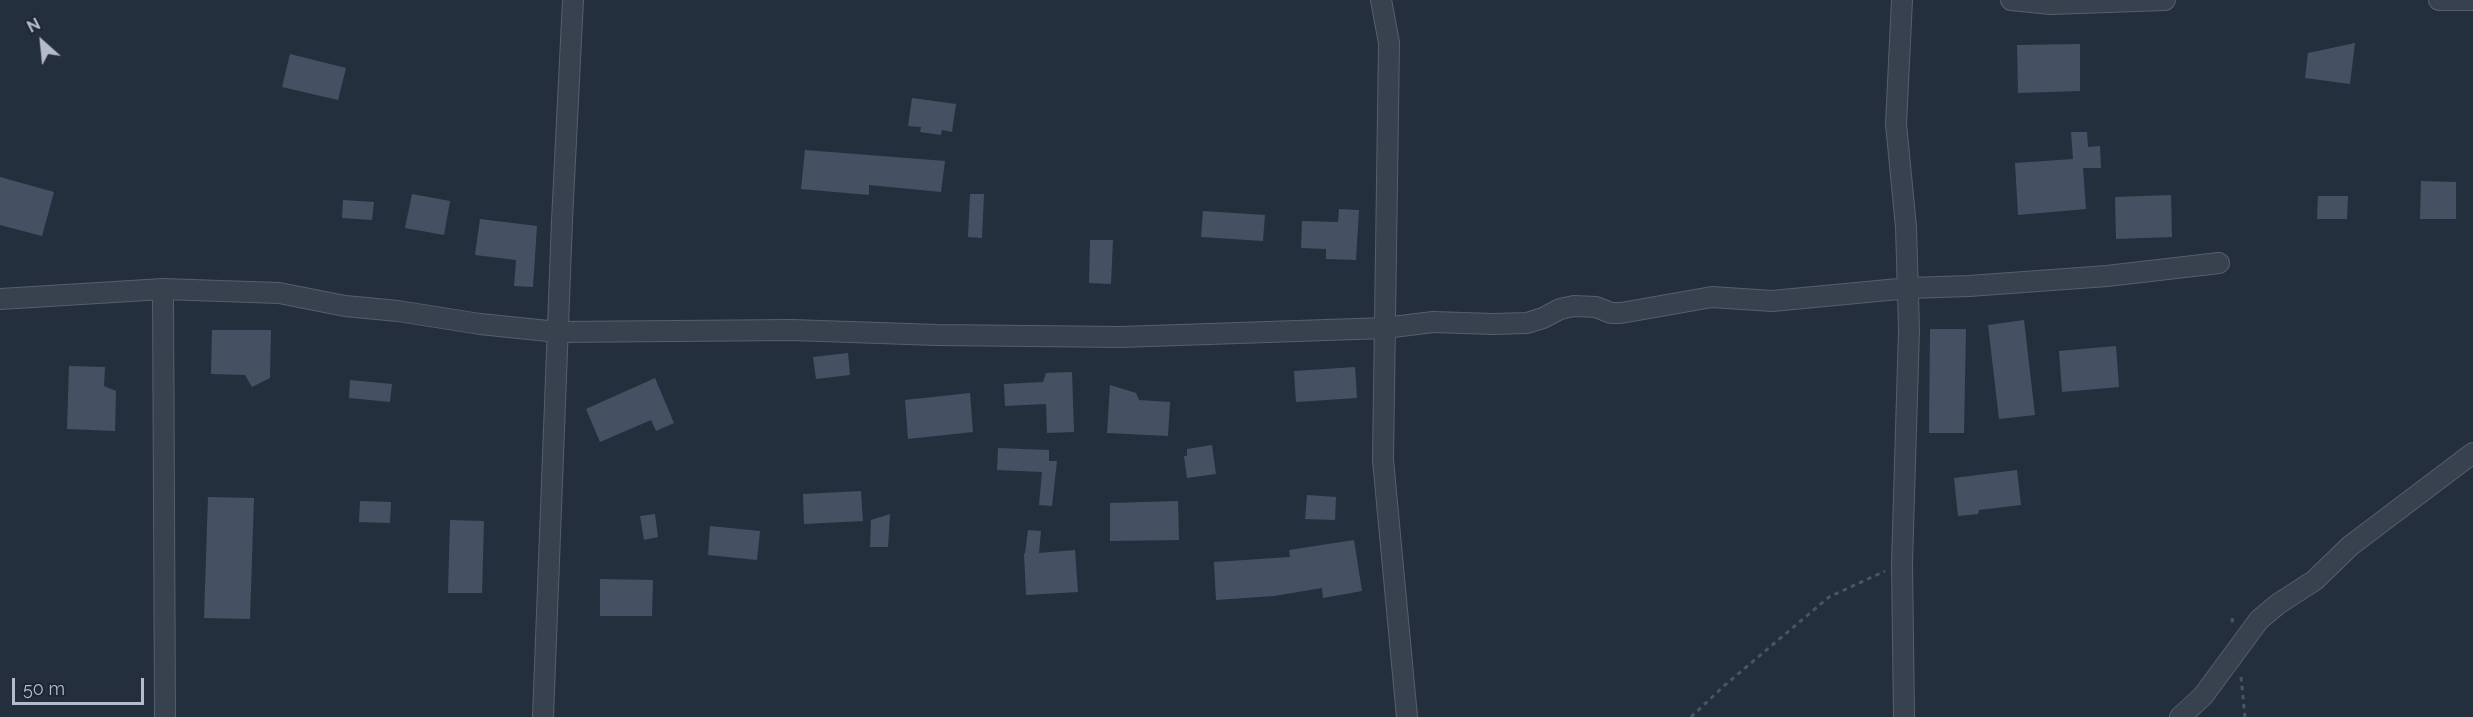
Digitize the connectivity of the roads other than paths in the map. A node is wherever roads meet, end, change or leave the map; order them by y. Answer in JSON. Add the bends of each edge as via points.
{"nodes":[{"id":1,"x":573,"y":0,"type":"edge"},
{"id":2,"x":1381,"y":0,"type":"edge"},
{"id":3,"x":1902,"y":0,"type":"edge"},
{"id":4,"x":2011,"y":0,"type":"edge"},
{"id":5,"x":2165,"y":0,"type":"edge"},
{"id":6,"x":2439,"y":0,"type":"edge"},
{"id":7,"x":2472,"y":0,"type":"edge"},
{"id":8,"x":2219,"y":263,"type":"dead end"},
{"id":9,"x":1909,"y":288,"type":"junction"},
{"id":10,"x":163,"y":289,"type":"junction"},
{"id":11,"x":0,"y":299,"type":"edge"},
{"id":12,"x":1385,"y":328,"type":"junction"},
{"id":13,"x":558,"y":332,"type":"junction"},
{"id":14,"x":2473,"y":453,"type":"edge"},
{"id":15,"x":165,"y":717,"type":"edge"},
{"id":16,"x":543,"y":717,"type":"edge"},
{"id":17,"x":1407,"y":717,"type":"edge"},
{"id":18,"x":1904,"y":717,"type":"edge"},
{"id":19,"x":2180,"y":717,"type":"edge"}],
"edges":[{"from":1,"to":13,"type":"street"},
{"from":2,"to":12,"type":"street","via":[[1389,43]]},
{"from":3,"to":9,"type":"street","via":[[1896,124]]},
{"from":4,"to":5,"type":"street","via":[[2051,4]]},
{"from":6,"to":7,"type":"street"},
{"from":8,"to":9,"type":"street","via":[[2107,276]]},
{"from":9,"to":12,"type":"street","via":[[1772,301],[1712,297],[1621,313],[1574,306],[1527,322],[1433,322]]},
{"from":9,"to":18,"type":"street","via":[[1902,563]]},
{"from":10,"to":11,"type":"street"},
{"from":10,"to":13,"type":"street","via":[[279,293],[345,306]]},
{"from":10,"to":15,"type":"street"},
{"from":12,"to":13,"type":"street","via":[[1121,337],[792,330]]},
{"from":12,"to":17,"type":"street","via":[[1383,460]]},
{"from":13,"to":16,"type":"street"},
{"from":14,"to":19,"type":"street","via":[[2350,546],[2315,580],[2271,609],[2203,696]]}]}
